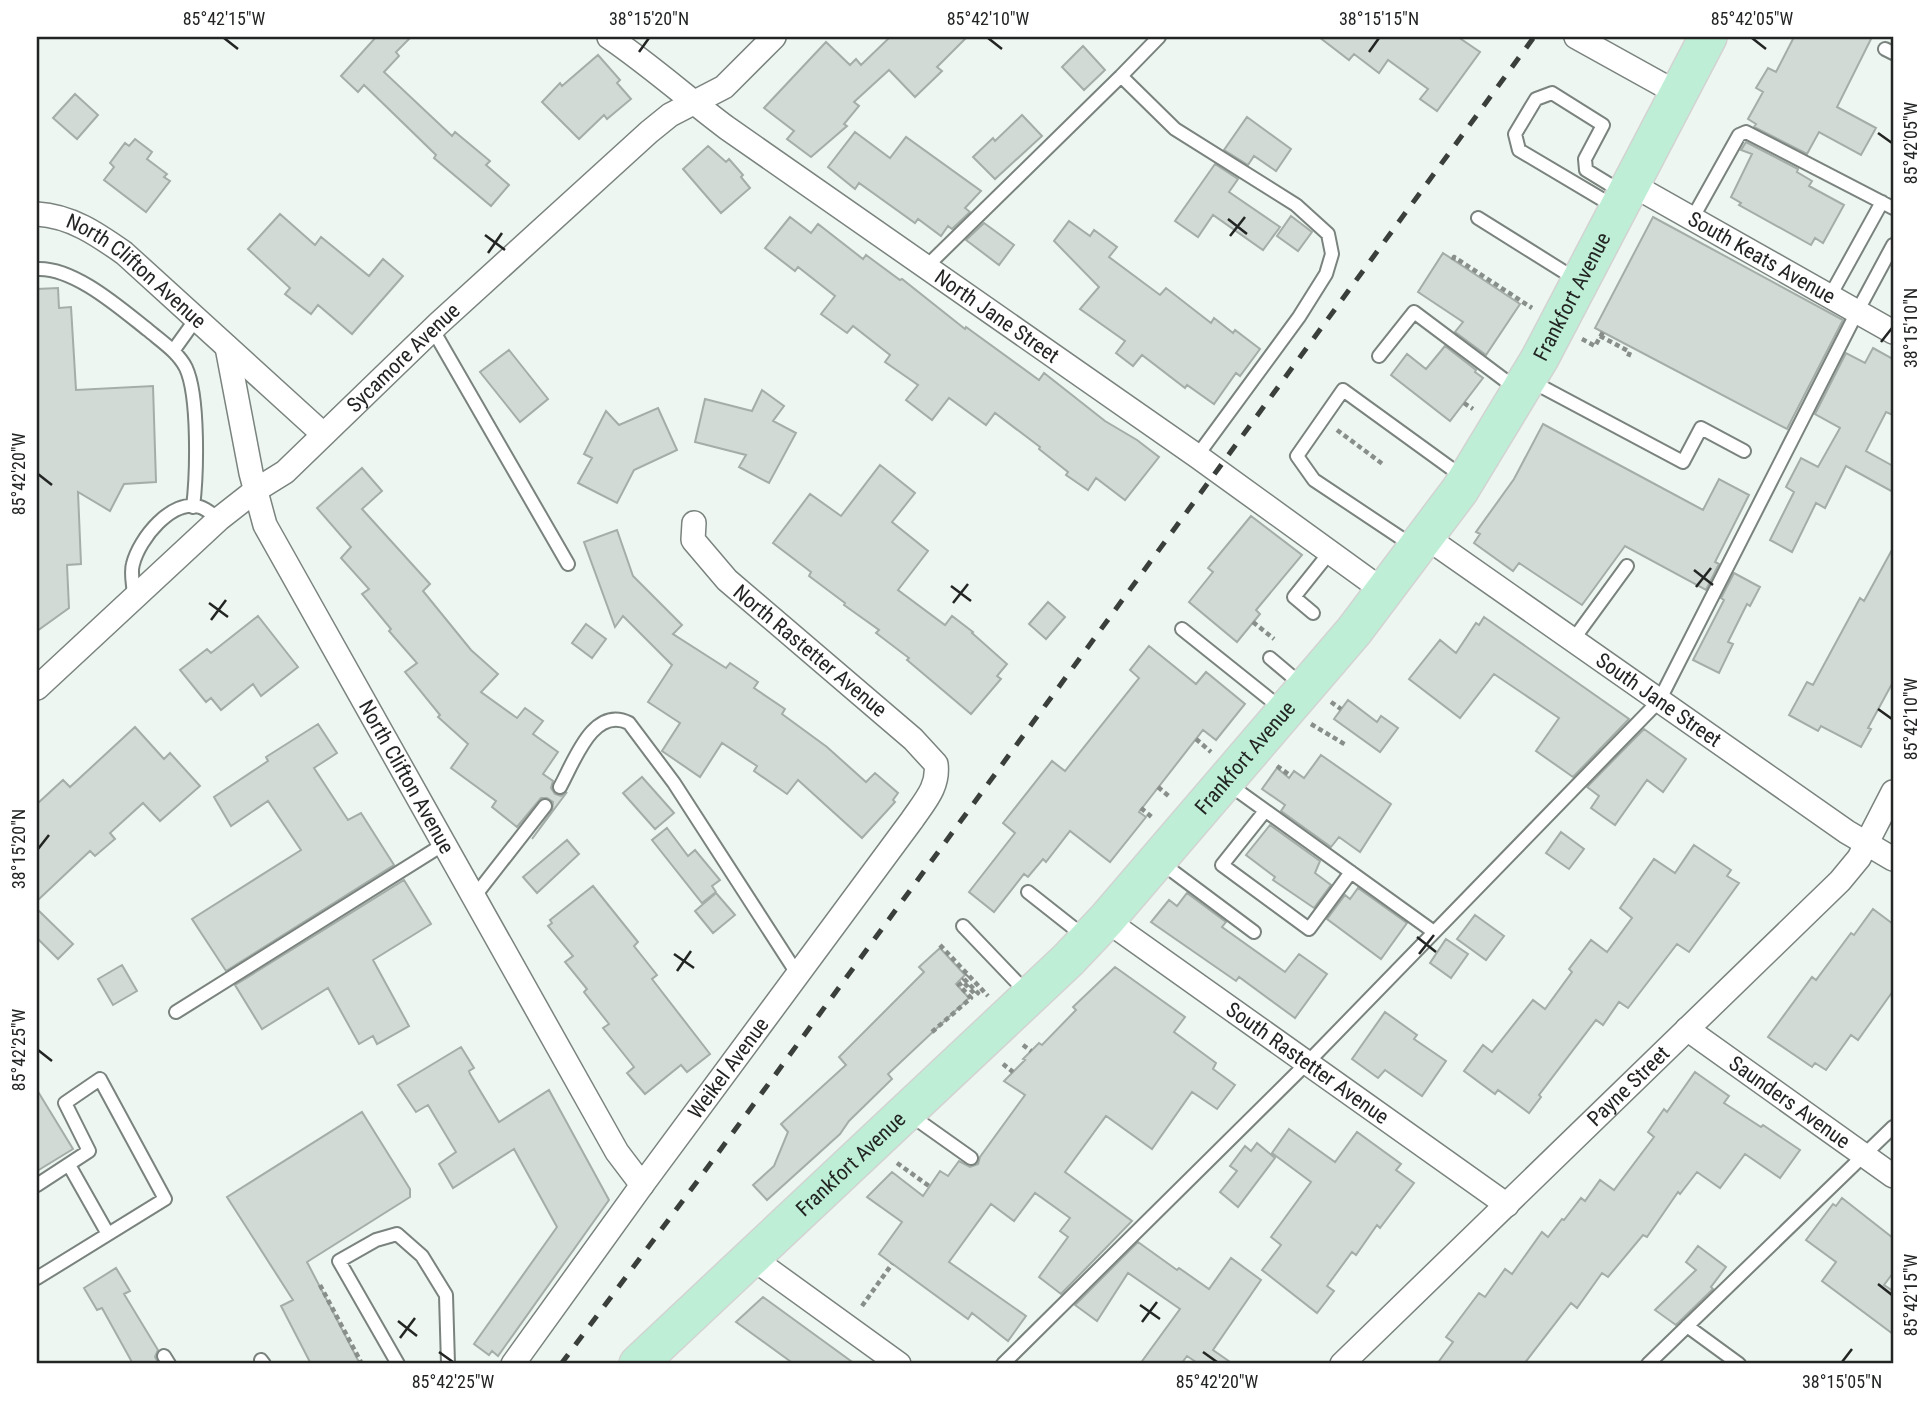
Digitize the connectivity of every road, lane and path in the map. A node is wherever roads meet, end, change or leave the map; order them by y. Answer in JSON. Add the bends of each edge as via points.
{"nodes":[{"id":1,"x":609,"y":37,"type":"edge"},
{"id":2,"x":774,"y":37,"type":"edge"},
{"id":3,"x":1159,"y":37,"type":"edge"},
{"id":4,"x":1576,"y":37,"type":"edge"},
{"id":5,"x":1708,"y":37,"type":"edge"},
{"id":6,"x":1121,"y":76,"type":"junction"},
{"id":7,"x":1677,"y":93,"type":"junction"},
{"id":8,"x":693,"y":103,"type":"junction"},
{"id":9,"x":1585,"y":159,"type":"junction"},
{"id":10,"x":1566,"y":178,"type":"junction"},
{"id":11,"x":1625,"y":195,"type":"junction"},
{"id":12,"x":1888,"y":205,"type":"edge"},
{"id":13,"x":37,"y":214,"type":"edge"},
{"id":14,"x":1478,"y":218,"type":"dead end"},
{"id":15,"x":1692,"y":219,"type":"junction"},
{"id":16,"x":1893,"y":245,"type":"edge"},
{"id":17,"x":1453,"y":260,"type":"dead end"},
{"id":18,"x":926,"y":267,"type":"junction"},
{"id":19,"x":37,"y":268,"type":"edge"},
{"id":20,"x":1580,"y":282,"type":"junction"},
{"id":21,"x":1830,"y":296,"type":"junction"},
{"id":22,"x":1529,"y":307,"type":"dead end"},
{"id":23,"x":1857,"y":312,"type":"junction"},
{"id":24,"x":197,"y":319,"type":"junction"},
{"id":25,"x":433,"y":330,"type":"junction"},
{"id":26,"x":1893,"y":332,"type":"edge"},
{"id":27,"x":1578,"y":337,"type":"dead end"},
{"id":28,"x":227,"y":347,"type":"junction"},
{"id":29,"x":173,"y":351,"type":"junction"},
{"id":30,"x":1379,"y":356,"type":"dead end"},
{"id":31,"x":1628,"y":357,"type":"dead end"},
{"id":32,"x":1524,"y":386,"type":"junction"},
{"id":33,"x":1464,"y":403,"type":"dead end"},
{"id":34,"x":1474,"y":409,"type":"dead end"},
{"id":35,"x":1323,"y":419,"type":"junction"},
{"id":36,"x":323,"y":434,"type":"junction"},
{"id":37,"x":1744,"y":451,"type":"dead end"},
{"id":38,"x":1197,"y":456,"type":"junction"},
{"id":39,"x":1384,"y":465,"type":"dead end"},
{"id":40,"x":1466,"y":480,"type":"junction"},
{"id":41,"x":256,"y":490,"type":"junction"},
{"id":42,"x":193,"y":507,"type":"junction"},
{"id":43,"x":219,"y":519,"type":"junction"},
{"id":44,"x":694,"y":523,"type":"dead end"},
{"id":45,"x":1421,"y":543,"type":"junction"},
{"id":46,"x":1331,"y":552,"type":"junction"},
{"id":47,"x":568,"y":564,"type":"dead end"},
{"id":48,"x":1627,"y":566,"type":"dead end"},
{"id":49,"x":1385,"y":592,"type":"junction"},
{"id":50,"x":134,"y":597,"type":"junction"},
{"id":51,"x":1313,"y":613,"type":"dead end"},
{"id":52,"x":1182,"y":629,"type":"dead end"},
{"id":53,"x":1573,"y":640,"type":"junction"},
{"id":54,"x":1270,"y":658,"type":"dead end"},
{"id":55,"x":37,"y":688,"type":"edge"},
{"id":56,"x":1659,"y":701,"type":"junction"},
{"id":57,"x":1307,"y":706,"type":"junction"},
{"id":58,"x":1341,"y":709,"type":"dead end"},
{"id":59,"x":1196,"y":739,"type":"dead end"},
{"id":60,"x":1346,"y":745,"type":"dead end"},
{"id":61,"x":1276,"y":765,"type":"dead end"},
{"id":62,"x":1220,"y":768,"type":"junction"},
{"id":63,"x":937,"y":772,"type":"joint"},
{"id":64,"x":1291,"y":776,"type":"dead end"},
{"id":65,"x":560,"y":787,"type":"dead end"},
{"id":66,"x":1158,"y":787,"type":"dead end"},
{"id":67,"x":1893,"y":792,"type":"edge"},
{"id":68,"x":1174,"y":800,"type":"dead end"},
{"id":69,"x":545,"y":806,"type":"dead end"},
{"id":70,"x":1141,"y":808,"type":"dead end"},
{"id":71,"x":1265,"y":811,"type":"junction"},
{"id":72,"x":1156,"y":820,"type":"dead end"},
{"id":73,"x":1867,"y":843,"type":"junction"},
{"id":74,"x":444,"y":844,"type":"junction"},
{"id":75,"x":1893,"y":859,"type":"edge"},
{"id":76,"x":1158,"y":860,"type":"junction"},
{"id":77,"x":1351,"y":873,"type":"junction"},
{"id":78,"x":1028,"y":892,"type":"dead end"},
{"id":79,"x":474,"y":897,"type":"junction"},
{"id":80,"x":963,"y":926,"type":"dead end"},
{"id":81,"x":1097,"y":930,"type":"junction"},
{"id":82,"x":1254,"y":932,"type":"dead end"},
{"id":83,"x":1434,"y":932,"type":"junction"},
{"id":84,"x":940,"y":945,"type":"dead end"},
{"id":85,"x":797,"y":975,"type":"junction"},
{"id":86,"x":968,"y":975,"type":"junction"},
{"id":87,"x":1030,"y":996,"type":"junction"},
{"id":88,"x":989,"y":997,"type":"dead end"},
{"id":89,"x":176,"y":1012,"type":"dead end"},
{"id":90,"x":1687,"y":1029,"type":"junction"},
{"id":91,"x":932,"y":1032,"type":"dead end"},
{"id":92,"x":1023,"y":1045,"type":"dead end"},
{"id":93,"x":1031,"y":1051,"type":"dead end"},
{"id":94,"x":1307,"y":1063,"type":"junction"},
{"id":95,"x":1003,"y":1064,"type":"dead end"},
{"id":96,"x":1013,"y":1072,"type":"dead end"},
{"id":97,"x":907,"y":1112,"type":"junction"},
{"id":98,"x":1893,"y":1127,"type":"edge"},
{"id":99,"x":1864,"y":1155,"type":"junction"},
{"id":100,"x":971,"y":1158,"type":"dead end"},
{"id":101,"x":897,"y":1163,"type":"dead end"},
{"id":102,"x":69,"y":1165,"type":"junction"},
{"id":103,"x":1893,"y":1176,"type":"edge"},
{"id":104,"x":37,"y":1185,"type":"edge"},
{"id":105,"x":642,"y":1185,"type":"junction"},
{"id":106,"x":929,"y":1186,"type":"dead end"},
{"id":107,"x":1507,"y":1205,"type":"junction"},
{"id":108,"x":108,"y":1234,"type":"junction"},
{"id":109,"x":751,"y":1257,"type":"junction"},
{"id":110,"x":892,"y":1264,"type":"dead end"},
{"id":111,"x":37,"y":1278,"type":"edge"},
{"id":112,"x":320,"y":1285,"type":"dead end"},
{"id":113,"x":862,"y":1306,"type":"dead end"},
{"id":114,"x":1687,"y":1326,"type":"junction"},
{"id":115,"x":362,"y":1364,"type":"edge"},
{"id":116,"x":398,"y":1364,"type":"edge"},
{"id":117,"x":448,"y":1364,"type":"edge"},
{"id":118,"x":513,"y":1364,"type":"edge"},
{"id":119,"x":638,"y":1364,"type":"edge"},
{"id":120,"x":899,"y":1364,"type":"edge"},
{"id":121,"x":1003,"y":1364,"type":"edge"},
{"id":122,"x":1342,"y":1364,"type":"edge"},
{"id":123,"x":1648,"y":1364,"type":"edge"},
{"id":124,"x":1739,"y":1364,"type":"edge"}],
"edges":[{"from":1,"to":8,"type":"street","name":"North Jane Street"},
{"from":2,"to":8,"type":"street","name":"Sycamore Avenue","via":[[724,87]]},
{"from":3,"to":6,"type":"lane"},
{"from":4,"to":7,"type":"street"},
{"from":5,"to":7,"type":"main road","name":"Frankfort Avenue"},
{"from":6,"to":18,"type":"lane"},
{"from":6,"to":38,"type":"lane","via":[[1175,129],[1296,205],[1328,234],[1332,254],[1326,274],[1299,317]]},
{"from":7,"to":11,"type":"main road","name":"Frankfort Avenue"},
{"from":8,"to":18,"type":"street","name":"North Jane Street"},
{"from":8,"to":25,"type":"street","name":"Sycamore Avenue","via":[[649,132]]},
{"from":9,"to":10,"type":"lane"},
{"from":9,"to":10,"type":"lane","via":[[1603,125],[1552,93],[1536,99],[1515,134],[1519,150]]},
{"from":9,"to":11,"type":"lane","via":[[1586,170]]},
{"from":10,"to":11,"type":"lane"},
{"from":11,"to":15,"type":"street","name":"South Keats Avenue"},
{"from":11,"to":20,"type":"main road","name":"Frankfort Avenue"},
{"from":12,"to":15,"type":"lane","via":[[1746,132],[1739,135]]},
{"from":12,"to":21,"type":"lane"},
{"from":13,"to":24,"type":"street","name":"North Clifton Avenue","via":[[91,230],[124,253]]},
{"from":14,"to":20,"type":"lane"},
{"from":15,"to":21,"type":"street","name":"South Keats Avenue"},
{"from":16,"to":23,"type":"lane"},
{"from":17,"to":22,"type":"path"},
{"from":18,"to":38,"type":"street","name":"North Jane Street"},
{"from":19,"to":29,"type":"lane","via":[[81,281]]},
{"from":20,"to":32,"type":"main road","name":"Frankfort Avenue"},
{"from":21,"to":23,"type":"street","name":"South Keats Avenue"},
{"from":23,"to":26,"type":"street","name":"South Keats Avenue"},
{"from":23,"to":56,"type":"lane"},
{"from":24,"to":28,"type":"street","name":"North Clifton Avenue"},
{"from":24,"to":29,"type":"lane"},
{"from":25,"to":36,"type":"street","name":"Sycamore Avenue"},
{"from":25,"to":47,"type":"lane"},
{"from":27,"to":31,"type":"path","via":[[1595,346],[1602,334],[1630,352]]},
{"from":28,"to":36,"type":"street","name":"North Clifton Avenue"},
{"from":28,"to":41,"type":"street","name":"North Clifton Avenue"},
{"from":29,"to":42,"type":"lane","via":[[186,368],[192,394],[197,474]]},
{"from":30,"to":32,"type":"lane","via":[[1414,312]]},
{"from":32,"to":37,"type":"lane","via":[[1683,462],[1701,428]]},
{"from":32,"to":40,"type":"main road","name":"Frankfort Avenue"},
{"from":33,"to":34,"type":"path"},
{"from":35,"to":39,"type":"path"},
{"from":35,"to":40,"type":"lane","via":[[1343,390]]},
{"from":35,"to":45,"type":"lane","via":[[1297,456],[1314,480]]},
{"from":36,"to":41,"type":"street","name":"Sycamore Avenue","via":[[285,472]]},
{"from":38,"to":46,"type":"street","name":"North Jane Street"},
{"from":40,"to":45,"type":"main road","name":"Frankfort Avenue"},
{"from":41,"to":43,"type":"street","name":"Sycamore Avenue"},
{"from":41,"to":74,"type":"street","name":"North Clifton Avenue","via":[[265,525]]},
{"from":42,"to":43,"type":"lane"},
{"from":42,"to":50,"type":"lane","via":[[166,516],[150,531],[132,566]]},
{"from":43,"to":50,"type":"street","name":"Sycamore Avenue"},
{"from":44,"to":63,"type":"street","name":"North Rastetter Avenue","via":[[693,540],[727,580],[913,739],[936,764]]},
{"from":45,"to":49,"type":"main road","name":"Frankfort Avenue"},
{"from":45,"to":53,"type":"street","name":"South Jane Street"},
{"from":46,"to":49,"type":"street","name":"North Jane Street"},
{"from":46,"to":51,"type":"lane","via":[[1294,597]]},
{"from":48,"to":53,"type":"lane"},
{"from":49,"to":57,"type":"main road","name":"Frankfort Avenue"},
{"from":50,"to":55,"type":"street","name":"Sycamore Avenue"},
{"from":52,"to":57,"type":"lane"},
{"from":53,"to":56,"type":"street","name":"South Jane Street"},
{"from":54,"to":57,"type":"lane"},
{"from":56,"to":73,"type":"street","name":"South Jane Street"},
{"from":56,"to":83,"type":"lane"},
{"from":57,"to":58,"type":"path"},
{"from":57,"to":60,"type":"path"},
{"from":57,"to":62,"type":"main road","name":"Frankfort Avenue"},
{"from":59,"to":62,"type":"path"},
{"from":61,"to":64,"type":"path"},
{"from":62,"to":71,"type":"lane"},
{"from":62,"to":76,"type":"main road","name":"Frankfort Avenue"},
{"from":63,"to":85,"type":"street","name":"Weikel Avenue","via":[[933,790]]},
{"from":65,"to":85,"type":"lane","via":[[599,724],[620,718],[629,723],[674,783]]},
{"from":66,"to":68,"type":"path"},
{"from":67,"to":73,"type":"street","name":"Payne Street"},
{"from":69,"to":79,"type":"lane"},
{"from":70,"to":72,"type":"path"},
{"from":71,"to":77,"type":"lane"},
{"from":71,"to":77,"type":"lane","via":[[1222,865],[1309,929]]},
{"from":73,"to":75,"type":"street","name":"South Jane Street"},
{"from":73,"to":90,"type":"street","name":"Payne Street","via":[[1840,881]]},
{"from":74,"to":79,"type":"street","name":"North Clifton Avenue"},
{"from":74,"to":89,"type":"lane"},
{"from":76,"to":81,"type":"main road","name":"Frankfort Avenue"},
{"from":76,"to":82,"type":"lane"},
{"from":77,"to":83,"type":"lane"},
{"from":78,"to":81,"type":"lane"},
{"from":79,"to":105,"type":"street","name":"North Clifton Avenue","via":[[617,1152]]},
{"from":80,"to":87,"type":"lane"},
{"from":81,"to":87,"type":"main road","name":"Frankfort Avenue"},
{"from":81,"to":94,"type":"street","name":"South Rastetter Avenue"},
{"from":83,"to":94,"type":"lane"},
{"from":84,"to":86,"type":"path"},
{"from":85,"to":105,"type":"street","name":"Weikel Avenue"},
{"from":86,"to":88,"type":"path"},
{"from":86,"to":91,"type":"path","via":[[964,978],[978,993],[963,982],[959,985],[971,998]]},
{"from":87,"to":97,"type":"main road","name":"Frankfort Avenue"},
{"from":90,"to":99,"type":"street","name":"Saunders Avenue"},
{"from":90,"to":107,"type":"street","name":"Payne Street"},
{"from":92,"to":93,"type":"path"},
{"from":94,"to":107,"type":"street","name":"South Rastetter Avenue"},
{"from":94,"to":121,"type":"lane"},
{"from":95,"to":96,"type":"path"},
{"from":97,"to":100,"type":"lane"},
{"from":97,"to":109,"type":"main road","name":"Frankfort Avenue"},
{"from":98,"to":99,"type":"lane"},
{"from":99,"to":103,"type":"street","name":"Saunders Avenue"},
{"from":99,"to":114,"type":"lane"},
{"from":101,"to":106,"type":"path"},
{"from":102,"to":104,"type":"lane"},
{"from":102,"to":108,"type":"lane"},
{"from":102,"to":108,"type":"lane","via":[[89,1151],[65,1103],[100,1079],[165,1199]]},
{"from":105,"to":118,"type":"street","name":"Weikel Avenue"},
{"from":107,"to":122,"type":"street","name":"Payne Street"},
{"from":108,"to":111,"type":"lane"},
{"from":109,"to":119,"type":"main road","name":"Frankfort Avenue"},
{"from":109,"to":120,"type":"street"},
{"from":110,"to":113,"type":"path"},
{"from":112,"to":115,"type":"path"},
{"from":114,"to":123,"type":"lane"},
{"from":114,"to":124,"type":"lane"},
{"from":116,"to":117,"type":"lane","via":[[339,1261],[397,1234],[422,1256],[446,1295]]}]}
